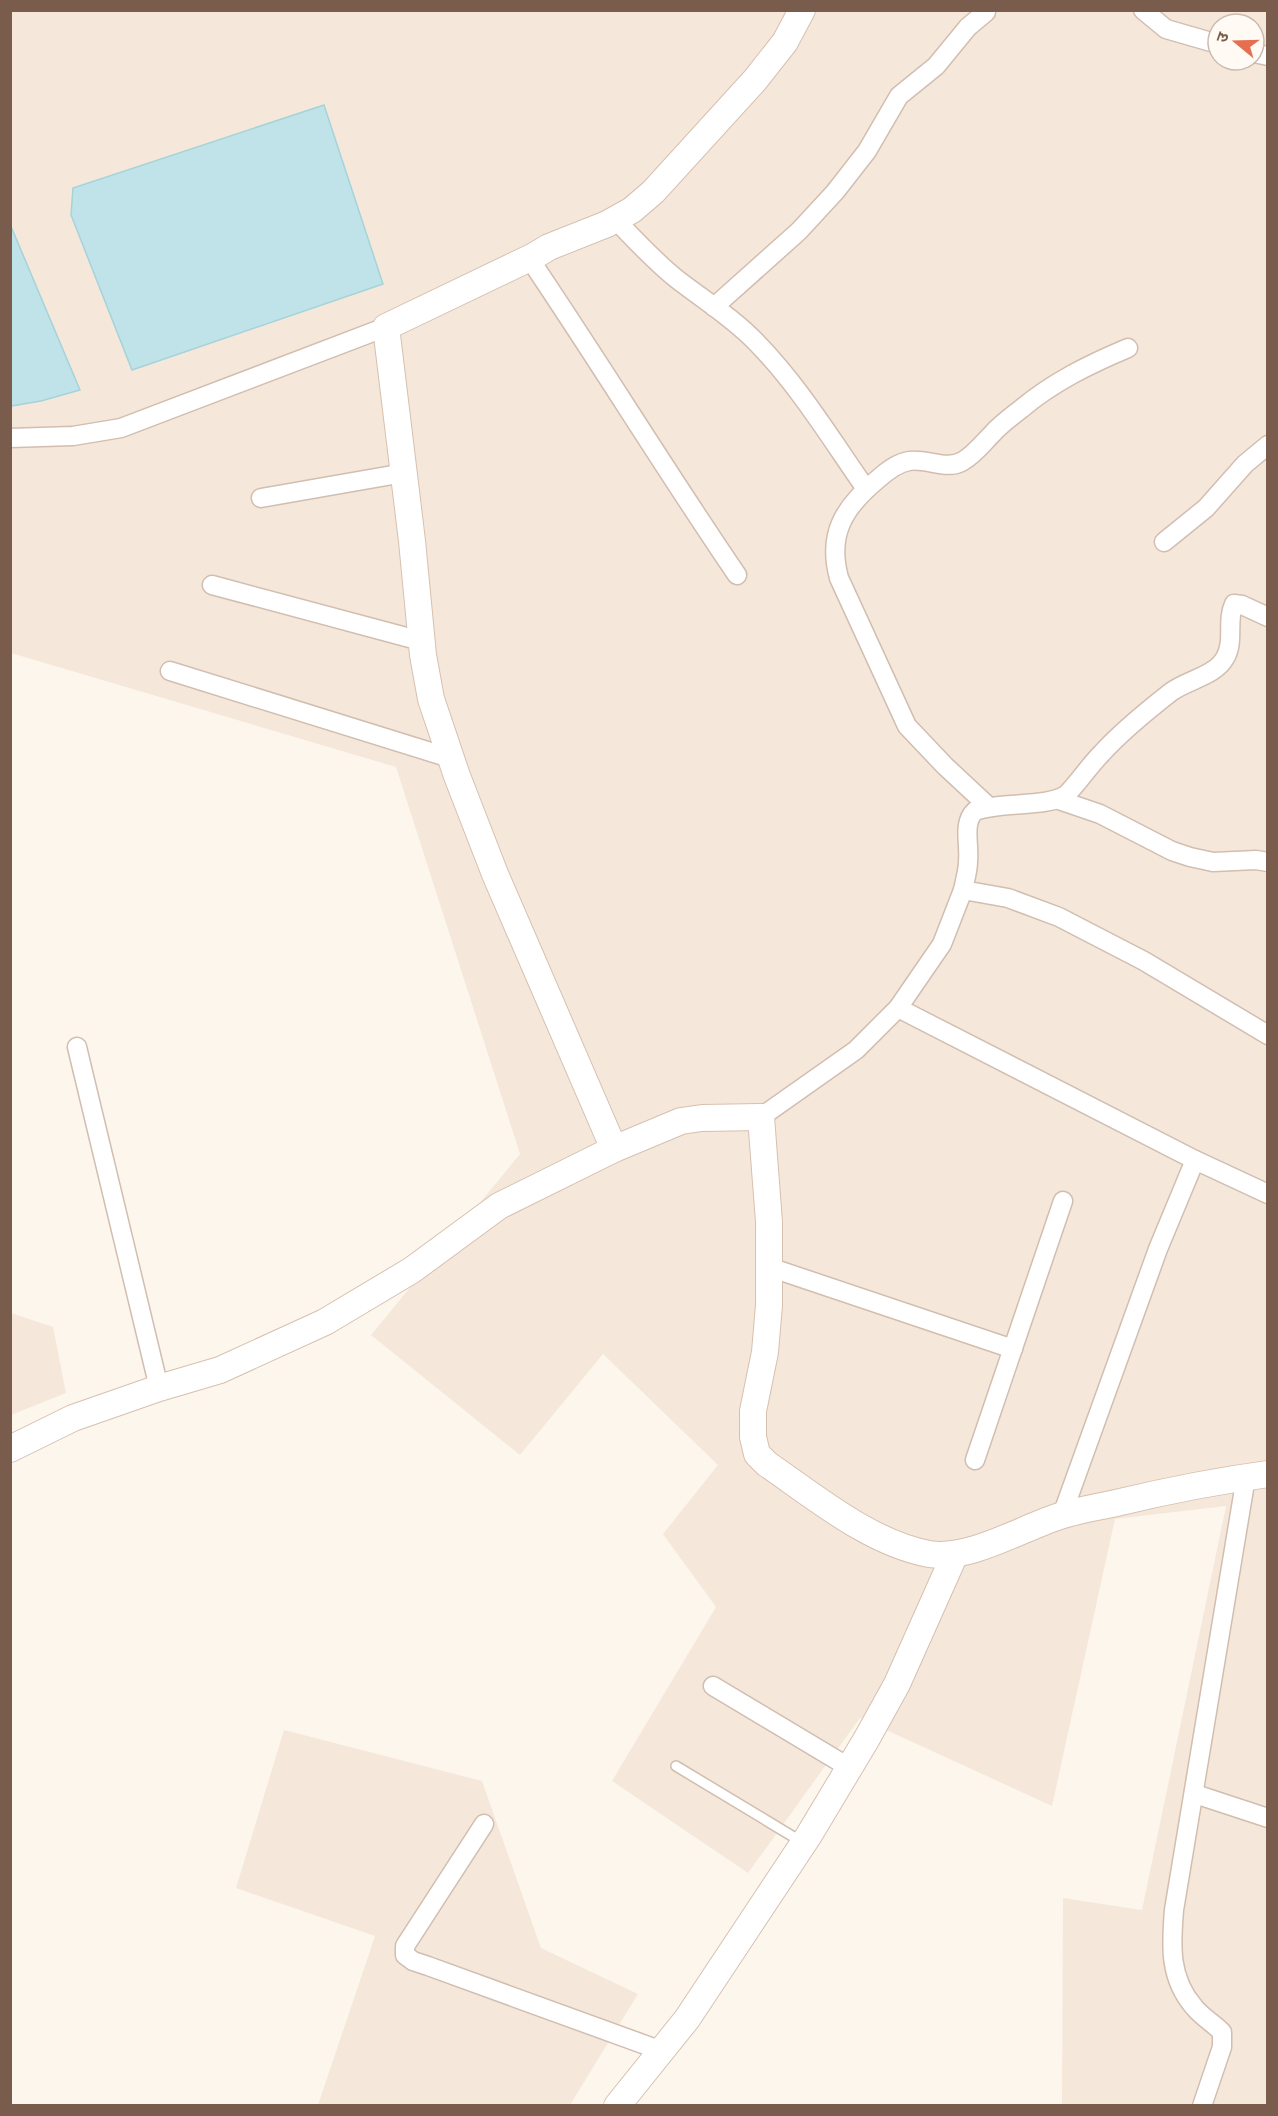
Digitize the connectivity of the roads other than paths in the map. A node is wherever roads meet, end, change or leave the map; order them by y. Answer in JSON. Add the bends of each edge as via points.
{"nodes":[{"id":1,"x":802,"y":10,"type":"edge"},
{"id":2,"x":1143,"y":10,"type":"edge"},
{"id":3,"x":986,"y":12,"type":"dead end"},
{"id":4,"x":1206,"y":41,"type":"edge"},
{"id":5,"x":615,"y":219,"type":"junction"},
{"id":6,"x":530,"y":258,"type":"junction"},
{"id":7,"x":714,"y":307,"type":"junction"},
{"id":8,"x":386,"y":327,"type":"junction"},
{"id":9,"x":1128,"y":348,"type":"dead end"},
{"id":10,"x":10,"y":438,"type":"edge"},
{"id":11,"x":1268,"y":445,"type":"edge"},
{"id":12,"x":404,"y":473,"type":"junction"},
{"id":13,"x":866,"y":489,"type":"junction"},
{"id":14,"x":261,"y":498,"type":"dead end"},
{"id":15,"x":1164,"y":542,"type":"dead end"},
{"id":16,"x":737,"y":576,"type":"dead end"},
{"id":17,"x":213,"y":585,"type":"dead end"},
{"id":18,"x":1268,"y":617,"type":"edge"},
{"id":19,"x":421,"y":641,"type":"junction"},
{"id":20,"x":170,"y":671,"type":"dead end"},
{"id":21,"x":450,"y":758,"type":"junction"},
{"id":22,"x":1059,"y":800,"type":"junction"},
{"id":23,"x":989,"y":807,"type":"junction"},
{"id":24,"x":1268,"y":862,"type":"edge"},
{"id":25,"x":963,"y":890,"type":"junction"},
{"id":26,"x":898,"y":1008,"type":"junction"},
{"id":27,"x":1268,"y":1035,"type":"edge"},
{"id":28,"x":77,"y":1047,"type":"dead end"},
{"id":29,"x":761,"y":1117,"type":"junction"},
{"id":30,"x":614,"y":1149,"type":"junction"},
{"id":31,"x":1195,"y":1160,"type":"junction"},
{"id":32,"x":1268,"y":1194,"type":"edge"},
{"id":33,"x":1063,"y":1201,"type":"dead end"},
{"id":34,"x":769,"y":1267,"type":"junction"},
{"id":35,"x":1013,"y":1348,"type":"junction"},
{"id":36,"x":159,"y":1388,"type":"junction"},
{"id":37,"x":10,"y":1449,"type":"edge"},
{"id":38,"x":975,"y":1460,"type":"dead end"},
{"id":39,"x":1257,"y":1476,"type":"edge"},
{"id":40,"x":1062,"y":1515,"type":"junction"},
{"id":41,"x":955,"y":1554,"type":"junction"},
{"id":42,"x":713,"y":1686,"type":"dead end"},
{"id":43,"x":676,"y":1766,"type":"dead end"},
{"id":44,"x":850,"y":1767,"type":"junction"},
{"id":45,"x":1195,"y":1794,"type":"junction"},
{"id":46,"x":1268,"y":1818,"type":"edge"},
{"id":47,"x":484,"y":1824,"type":"dead end"},
{"id":48,"x":804,"y":1843,"type":"junction"},
{"id":49,"x":662,"y":2051,"type":"junction"},
{"id":50,"x":617,"y":2106,"type":"edge"},
{"id":51,"x":1202,"y":2106,"type":"edge"}],
"edges":[{"from":1,"to":5,"type":"street","via":[[785,42],[755,80],[653,192]]},
{"from":2,"to":4,"type":"street","via":[[1166,29]]},
{"from":3,"to":7,"type":"street","via":[[968,27],[936,66],[899,96],[867,151],[835,192],[790,239]]},
{"from":5,"to":6,"type":"street"},
{"from":5,"to":7,"type":"street","via":[[654,259]]},
{"from":6,"to":8,"type":"street"},
{"from":6,"to":16,"type":"street"},
{"from":7,"to":13,"type":"street","via":[[756,342],[798,390]]},
{"from":8,"to":10,"type":"street","via":[[121,428],[73,436]]},
{"from":8,"to":12,"type":"street"},
{"from":9,"to":13,"type":"street","via":[[1050,388],[962,462],[900,463]]},
{"from":11,"to":15,"type":"street","via":[[1206,507]]},
{"from":12,"to":14,"type":"street"},
{"from":12,"to":19,"type":"street"},
{"from":13,"to":23,"type":"street","via":[[844,517],[836,535],[839,578],[907,726]]},
{"from":17,"to":19,"type":"street"},
{"from":18,"to":22,"type":"street","via":[[1234,604],[1224,660],[1154,705]]},
{"from":19,"to":21,"type":"street","via":[[431,699]]},
{"from":20,"to":21,"type":"street"},
{"from":21,"to":30,"type":"street","via":[[495,874]]},
{"from":22,"to":23,"type":"street"},
{"from":22,"to":24,"type":"street","via":[[1100,814],[1190,857],[1213,862]]},
{"from":23,"to":25,"type":"street","via":[[970,815]]},
{"from":25,"to":26,"type":"street","via":[[942,944]]},
{"from":25,"to":27,"type":"street","via":[[1008,898],[1059,917],[1144,961]]},
{"from":26,"to":29,"type":"street","via":[[856,1050]]},
{"from":26,"to":31,"type":"street"},
{"from":28,"to":36,"type":"street"},
{"from":29,"to":30,"type":"street","via":[[681,1121]]},
{"from":29,"to":34,"type":"street"},
{"from":30,"to":36,"type":"street","via":[[499,1206],[412,1270],[325,1322],[220,1370]]},
{"from":31,"to":32,"type":"street"},
{"from":31,"to":40,"type":"street","via":[[1158,1249]]},
{"from":33,"to":35,"type":"street"},
{"from":34,"to":35,"type":"street"},
{"from":34,"to":41,"type":"street","via":[[765,1352],[753,1411],[757,1454],[845,1518],[868,1530],[906,1548]]},
{"from":35,"to":38,"type":"street"},
{"from":36,"to":37,"type":"street","via":[[73,1418]]},
{"from":39,"to":40,"type":"street","via":[[1183,1487]]},
{"from":39,"to":45,"type":"street"},
{"from":40,"to":41,"type":"street"},
{"from":41,"to":44,"type":"street","via":[[897,1684]]},
{"from":42,"to":44,"type":"street"},
{"from":43,"to":48,"type":"lane"},
{"from":44,"to":48,"type":"street"},
{"from":45,"to":46,"type":"street"},
{"from":45,"to":51,"type":"street","via":[[1174,1910],[1171,1951],[1189,2001],[1222,2032],[1222,2046]]},
{"from":47,"to":49,"type":"street","via":[[405,1946],[405,1955]]},
{"from":48,"to":49,"type":"street"},
{"from":49,"to":50,"type":"street"}]}
